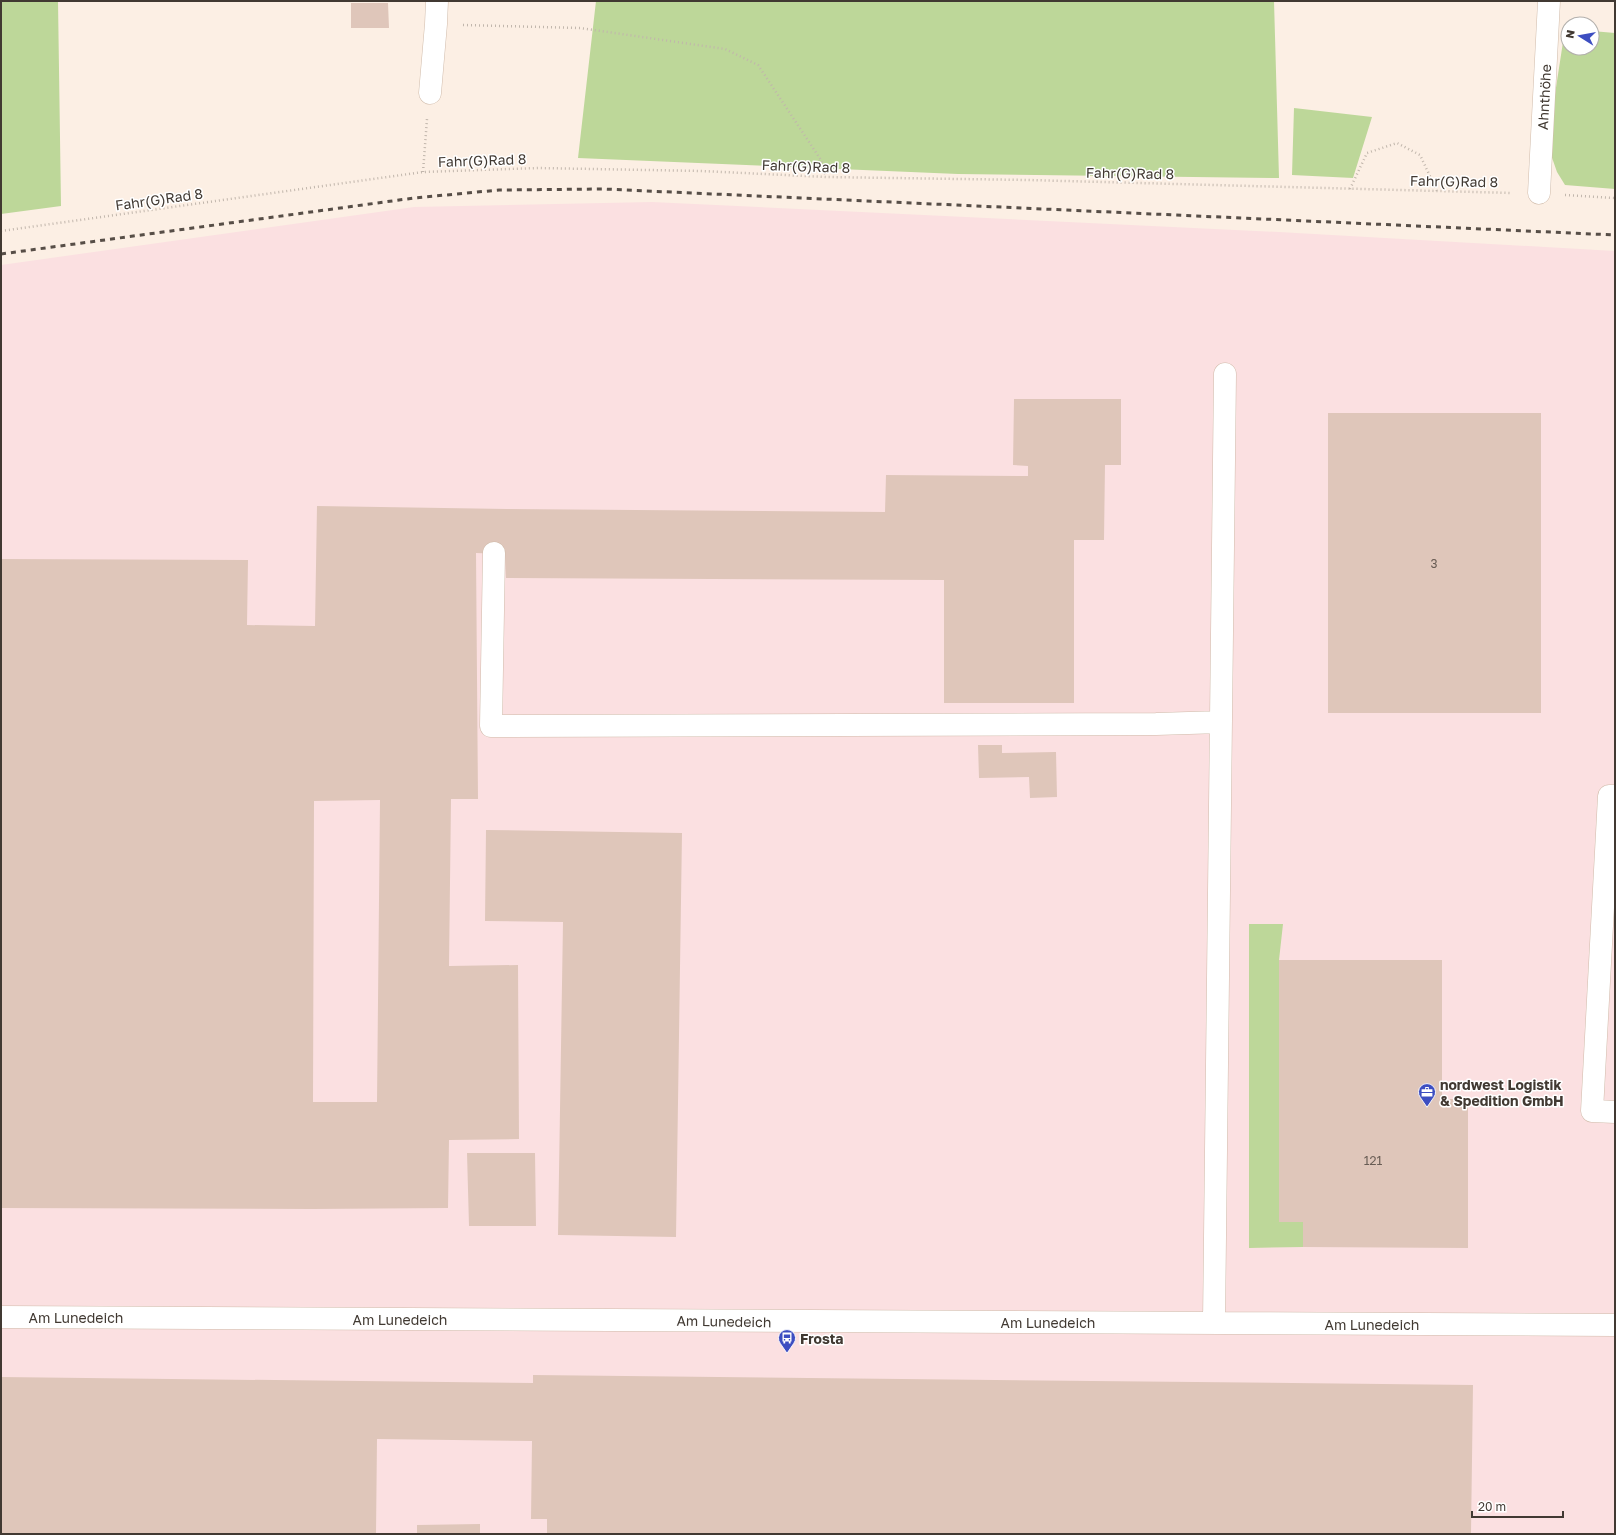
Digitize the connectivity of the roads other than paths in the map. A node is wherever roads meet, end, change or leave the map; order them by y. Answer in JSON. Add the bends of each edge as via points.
{"nodes":[{"id":1,"x":437,"y":1,"type":"edge"},
{"id":2,"x":1549,"y":1,"type":"edge"},
{"id":3,"x":430,"y":93,"type":"road end"},
{"id":4,"x":1539,"y":193,"type":"road end"},
{"id":5,"x":1225,"y":374,"type":"dead end"},
{"id":6,"x":494,"y":553,"type":"dead end"},
{"id":7,"x":1221,"y":722,"type":"junction"},
{"id":8,"x":1615,"y":796,"type":"edge"},
{"id":9,"x":1615,"y":1112,"type":"edge"},
{"id":10,"x":1,"y":1317,"type":"edge"},
{"id":11,"x":1214,"y":1323,"type":"junction"},
{"id":12,"x":1615,"y":1325,"type":"edge"}],
"edges":[{"from":1,"to":3,"type":"street"},
{"from":2,"to":4,"type":"street","name":"Ahnthöhe"},
{"from":5,"to":7,"type":"street"},
{"from":6,"to":7,"type":"street","via":[[491,726]]},
{"from":7,"to":11,"type":"street"},
{"from":8,"to":9,"type":"street","via":[[1609,796],[1592,1111]]},
{"from":10,"to":11,"type":"street","name":"Am Lunedeich"},
{"from":11,"to":12,"type":"street","name":"Am Lunedeich"}]}
